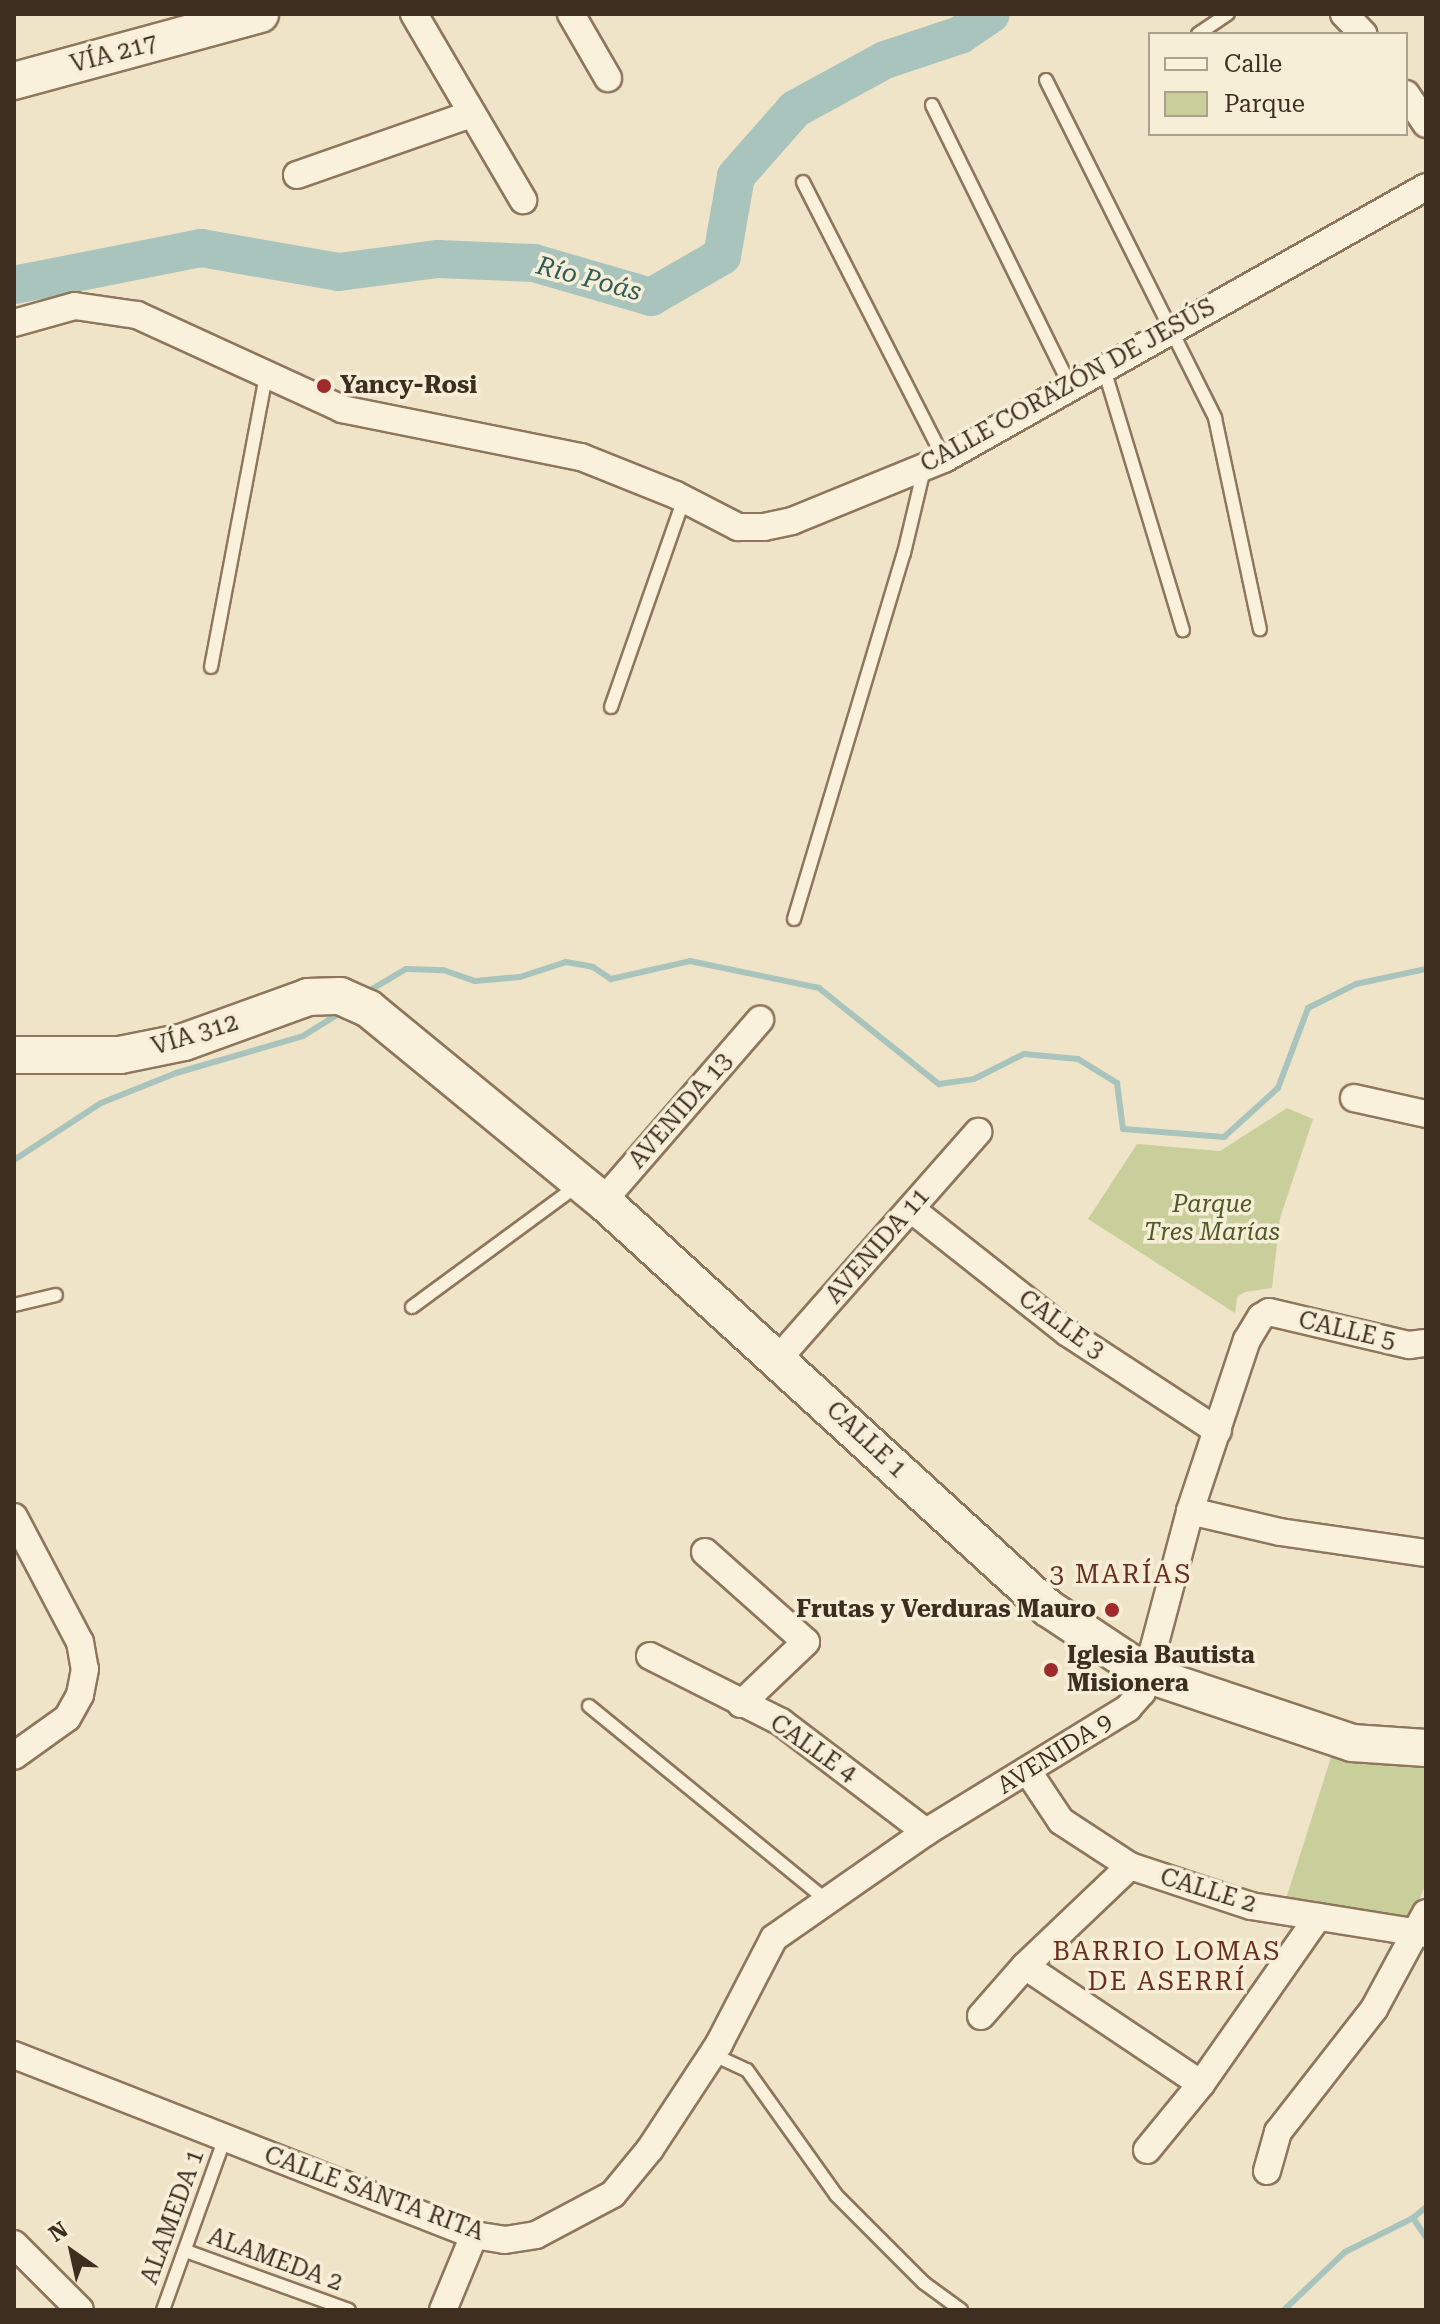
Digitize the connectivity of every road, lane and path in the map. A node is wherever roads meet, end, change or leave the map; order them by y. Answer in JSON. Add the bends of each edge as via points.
{"nodes":[{"id":1,"x":260,"y":14,"type":"edge"},
{"id":2,"x":414,"y":14,"type":"edge"},
{"id":3,"x":571,"y":14,"type":"edge"},
{"id":4,"x":1228,"y":14,"type":"edge"},
{"id":5,"x":1344,"y":14,"type":"edge"},
{"id":6,"x":1201,"y":32,"type":"edge"},
{"id":7,"x":1361,"y":32,"type":"edge"},
{"id":8,"x":608,"y":78,"type":"dead end"},
{"id":9,"x":1046,"y":80,"type":"dead end"},
{"id":10,"x":14,"y":81,"type":"edge"},
{"id":11,"x":1408,"y":97,"type":"edge"},
{"id":12,"x":932,"y":105,"type":"dead end"},
{"id":13,"x":471,"y":114,"type":"junction"},
{"id":14,"x":1426,"y":124,"type":"edge"},
{"id":15,"x":297,"y":175,"type":"dead end"},
{"id":16,"x":803,"y":182,"type":"dead end"},
{"id":17,"x":1426,"y":187,"type":"edge"},
{"id":18,"x":523,"y":200,"type":"dead end"},
{"id":19,"x":14,"y":323,"type":"edge"},
{"id":20,"x":1171,"y":328,"type":"junction"},
{"id":21,"x":1104,"y":369,"type":"junction"},
{"id":22,"x":266,"y":377,"type":"junction"},
{"id":23,"x":1071,"y":387,"type":"junction"},
{"id":24,"x":934,"y":463,"type":"junction"},
{"id":25,"x":684,"y":499,"type":"junction"},
{"id":26,"x":1260,"y":629,"type":"dead end"},
{"id":27,"x":1183,"y":630,"type":"dead end"},
{"id":28,"x":211,"y":667,"type":"dead end"},
{"id":29,"x":611,"y":707,"type":"dead end"},
{"id":30,"x":794,"y":919,"type":"dead end"},
{"id":31,"x":369,"y":1009,"type":"joint"},
{"id":32,"x":760,"y":1020,"type":"dead end"},
{"id":33,"x":14,"y":1055,"type":"edge"},
{"id":34,"x":1354,"y":1098,"type":"dead end"},
{"id":35,"x":1426,"y":1114,"type":"edge"},
{"id":36,"x":978,"y":1132,"type":"dead end"},
{"id":37,"x":592,"y":1192,"type":"junction"},
{"id":38,"x":911,"y":1209,"type":"junction"},
{"id":39,"x":56,"y":1295,"type":"dead end"},
{"id":40,"x":14,"y":1305,"type":"edge"},
{"id":41,"x":412,"y":1307,"type":"dead end"},
{"id":42,"x":1269,"y":1312,"type":"joint"},
{"id":43,"x":1426,"y":1343,"type":"edge"},
{"id":44,"x":778,"y":1359,"type":"junction"},
{"id":45,"x":1218,"y":1431,"type":"junction"},
{"id":46,"x":1190,"y":1511,"type":"junction"},
{"id":47,"x":14,"y":1517,"type":"edge"},
{"id":48,"x":705,"y":1552,"type":"dead end"},
{"id":49,"x":1426,"y":1553,"type":"edge"},
{"id":50,"x":650,"y":1656,"type":"dead end"},
{"id":51,"x":1149,"y":1675,"type":"junction"},
{"id":52,"x":741,"y":1704,"type":"junction"},
{"id":53,"x":589,"y":1706,"type":"dead end"},
{"id":54,"x":1426,"y":1748,"type":"edge"},
{"id":55,"x":14,"y":1756,"type":"edge"},
{"id":56,"x":1029,"y":1773,"type":"junction"},
{"id":57,"x":926,"y":1832,"type":"junction"},
{"id":58,"x":1130,"y":1866,"type":"junction"},
{"id":59,"x":825,"y":1899,"type":"junction"},
{"id":60,"x":1318,"y":1917,"type":"junction"},
{"id":61,"x":1424,"y":1926,"type":"edge"},
{"id":62,"x":1025,"y":1966,"type":"junction"},
{"id":63,"x":981,"y":2016,"type":"dead end"},
{"id":64,"x":712,"y":2054,"type":"junction"},
{"id":65,"x":14,"y":2055,"type":"edge"},
{"id":66,"x":1201,"y":2084,"type":"junction"},
{"id":67,"x":225,"y":2138,"type":"junction"},
{"id":68,"x":1147,"y":2150,"type":"dead end"},
{"id":69,"x":1267,"y":2171,"type":"dead end"},
{"id":70,"x":474,"y":2235,"type":"junction"},
{"id":71,"x":14,"y":2244,"type":"edge"},
{"id":72,"x":186,"y":2251,"type":"junction"},
{"id":73,"x":80,"y":2310,"type":"edge"},
{"id":74,"x":163,"y":2310,"type":"edge"},
{"id":75,"x":349,"y":2310,"type":"edge"},
{"id":76,"x":443,"y":2310,"type":"edge"},
{"id":77,"x":961,"y":2310,"type":"edge"}],
"edges":[{"from":1,"to":10,"type":"street","name":"VÍA 217"},
{"from":2,"to":13,"type":"street"},
{"from":3,"to":8,"type":"street"},
{"from":4,"to":6,"type":"lane"},
{"from":5,"to":7,"type":"street"},
{"from":9,"to":20,"type":"lane"},
{"from":11,"to":14,"type":"street"},
{"from":12,"to":23,"type":"lane"},
{"from":13,"to":15,"type":"street"},
{"from":13,"to":18,"type":"street"},
{"from":16,"to":24,"type":"lane"},
{"from":17,"to":20,"type":"street","name":"CALLE CORAZÓN DE JESÚS"},
{"from":19,"to":22,"type":"street","name":"CALLE CORAZÓN DE JESÚS","via":[[75,306],[137,315]]},
{"from":20,"to":21,"type":"street","name":"CALLE CORAZÓN DE JESÚS"},
{"from":20,"to":26,"type":"lane","via":[[1215,418]]},
{"from":21,"to":23,"type":"street","name":"CALLE CORAZÓN DE JESÚS"},
{"from":21,"to":27,"type":"lane"},
{"from":22,"to":25,"type":"street","name":"CALLE CORAZÓN DE JESÚS","via":[[388,422],[581,457]]},
{"from":22,"to":28,"type":"lane"},
{"from":23,"to":24,"type":"street","name":"CALLE CORAZÓN DE JESÚS"},
{"from":24,"to":25,"type":"street","name":"CALLE CORAZÓN DE JESÚS","via":[[792,521],[764,527],[738,527]]},
{"from":24,"to":30,"type":"lane"},
{"from":25,"to":29,"type":"lane"},
{"from":31,"to":33,"type":"street","name":"VÍA 312","via":[[340,996],[308,997],[184,1042],[120,1055]]},
{"from":31,"to":37,"type":"street","name":"CALLE 1"},
{"from":32,"to":37,"type":"street","name":"AVENIDA 13"},
{"from":34,"to":35,"type":"street"},
{"from":36,"to":38,"type":"street","name":"AVENIDA 11"},
{"from":37,"to":41,"type":"lane"},
{"from":37,"to":44,"type":"street","name":"CALLE 1"},
{"from":38,"to":44,"type":"street","name":"AVENIDA 11"},
{"from":38,"to":45,"type":"street","name":"CALLE 3","via":[[1068,1333]]},
{"from":39,"to":40,"type":"lane"},
{"from":42,"to":43,"type":"street","name":"CALLE 5","via":[[1409,1345]]},
{"from":42,"to":45,"type":"street","name":"AVENIDA 9","via":[[1247,1340]]},
{"from":44,"to":51,"type":"street","name":"CALLE 1","via":[[1048,1608]]},
{"from":45,"to":46,"type":"street","name":"AVENIDA 9"},
{"from":46,"to":49,"type":"street","via":[[1280,1532]]},
{"from":46,"to":51,"type":"street","name":"AVENIDA 9"},
{"from":47,"to":55,"type":"street","via":[[80,1642],[85,1669],[80,1695],[67,1718]]},
{"from":48,"to":52,"type":"street","via":[[806,1642]]},
{"from":50,"to":52,"type":"street","name":"CALLE 4"},
{"from":51,"to":54,"type":"street","name":"CALLE 1","via":[[1352,1743]]},
{"from":51,"to":56,"type":"street","name":"AVENIDA 9","via":[[1128,1708]]},
{"from":52,"to":57,"type":"street","name":"CALLE 4","via":[[781,1722]]},
{"from":53,"to":59,"type":"lane"},
{"from":56,"to":57,"type":"street","name":"AVENIDA 9"},
{"from":56,"to":58,"type":"street","name":"CALLE 2","via":[[1061,1821]]},
{"from":57,"to":59,"type":"street","name":"AVENIDA 9"},
{"from":58,"to":60,"type":"street","name":"CALLE 2","via":[[1206,1895]]},
{"from":58,"to":62,"type":"street"},
{"from":59,"to":64,"type":"street","name":"CALLE SANTA RITA","via":[[766,1949]]},
{"from":60,"to":61,"type":"street","name":"CALLE 2"},
{"from":60,"to":66,"type":"street"},
{"from":61,"to":69,"type":"street","via":[[1374,2009],[1278,2132]]},
{"from":62,"to":63,"type":"street"},
{"from":62,"to":66,"type":"street"},
{"from":64,"to":70,"type":"street","name":"CALLE SANTA RITA","via":[[671,2122],[613,2194],[536,2235],[505,2240]]},
{"from":64,"to":77,"type":"lane","via":[[747,2070],[836,2195],[924,2283]]},
{"from":65,"to":67,"type":"street","name":"CALLE SANTA RITA"},
{"from":66,"to":68,"type":"street"},
{"from":67,"to":70,"type":"street","name":"CALLE SANTA RITA"},
{"from":67,"to":72,"type":"lane","name":"ALAMEDA 1"},
{"from":70,"to":76,"type":"street"},
{"from":71,"to":73,"type":"street"},
{"from":72,"to":74,"type":"lane","name":"ALAMEDA 1"},
{"from":72,"to":75,"type":"lane","name":"ALAMEDA 2"}]}
